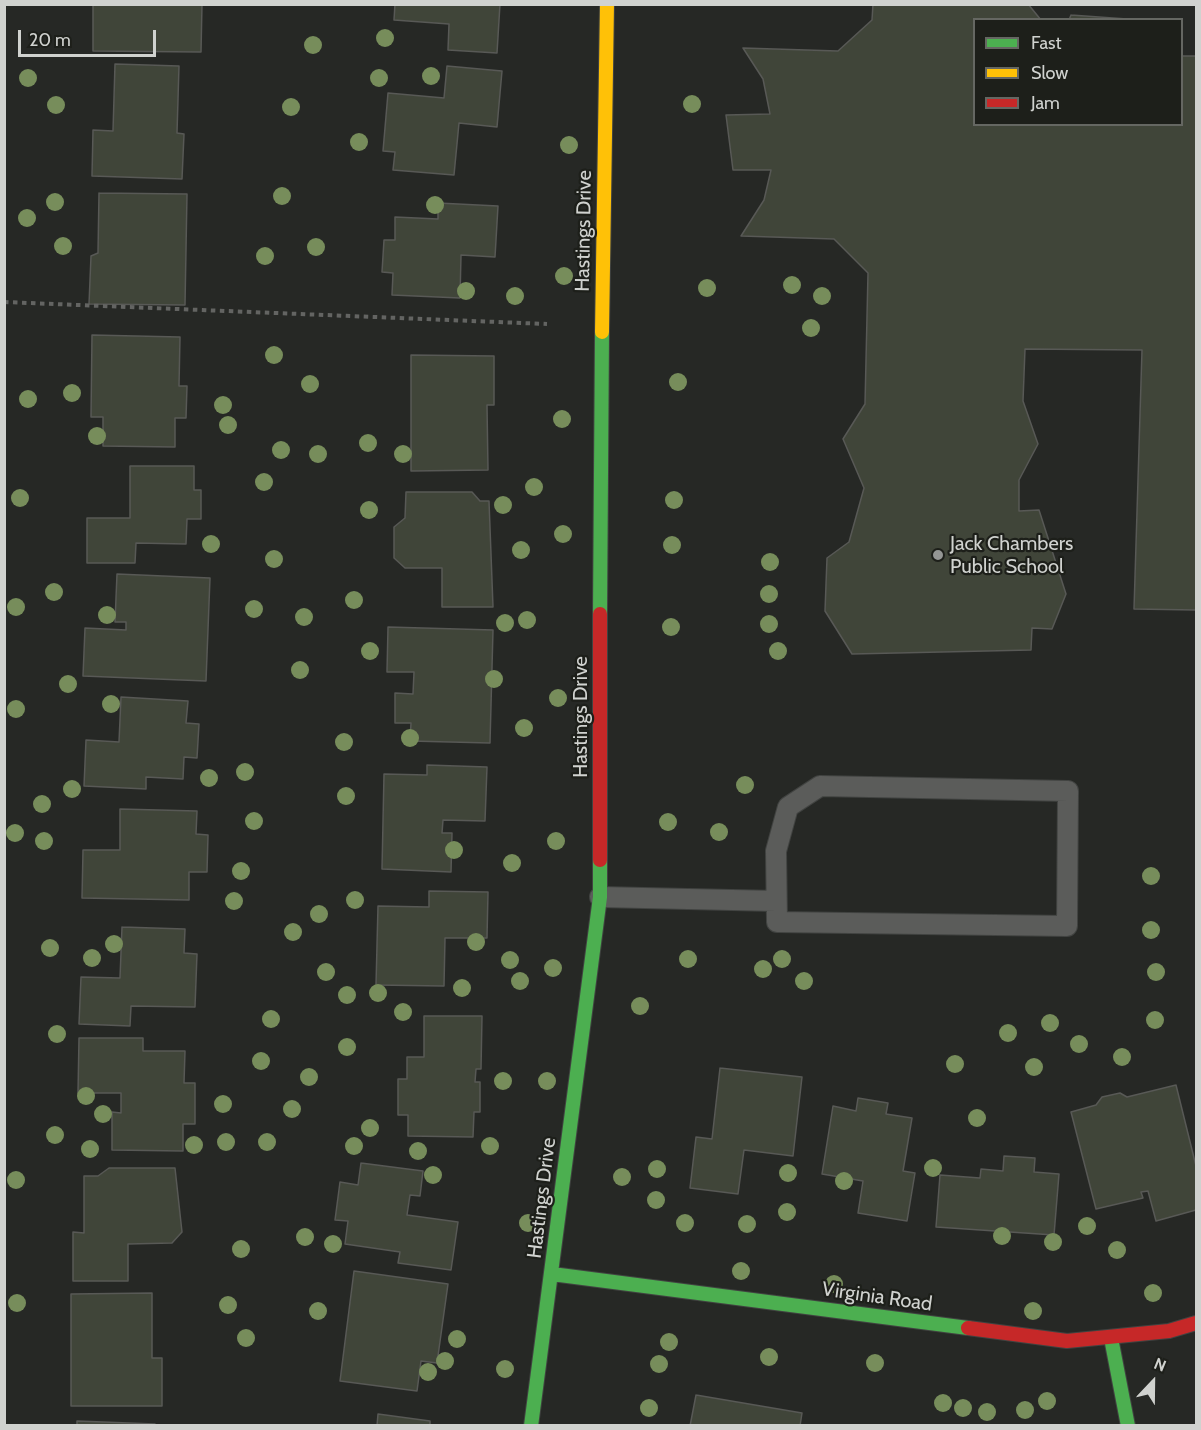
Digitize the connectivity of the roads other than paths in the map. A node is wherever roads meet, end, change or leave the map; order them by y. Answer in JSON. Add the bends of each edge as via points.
{"nodes":[{"id":1,"x":607,"y":4,"type":"edge"},
{"id":2,"x":600,"y":897,"type":"junction"},
{"id":3,"x":776,"y":901,"type":"junction"},
{"id":4,"x":552,"y":1274,"type":"junction"},
{"id":5,"x":1197,"y":1323,"type":"edge"},
{"id":6,"x":1111,"y":1338,"type":"junction"},
{"id":7,"x":531,"y":1425,"type":"edge"},
{"id":8,"x":1128,"y":1425,"type":"edge"}],
"edges":[{"from":1,"to":2,"type":"street","name":"Hastings Drive","via":[[600,426]]},
{"from":2,"to":3,"type":"lane"},
{"from":2,"to":4,"type":"street","name":"Hastings Drive"},
{"from":3,"to":3,"type":"lane","via":[[777,922],[1067,926],[1068,791],[820,786],[788,807],[776,851]]},
{"from":4,"to":6,"type":"street","name":"Virginia Road","via":[[1067,1341]]},
{"from":4,"to":7,"type":"street","name":"Hastings Drive"},
{"from":5,"to":6,"type":"street","name":"Virginia Road"},
{"from":6,"to":8,"type":"street"}]}
